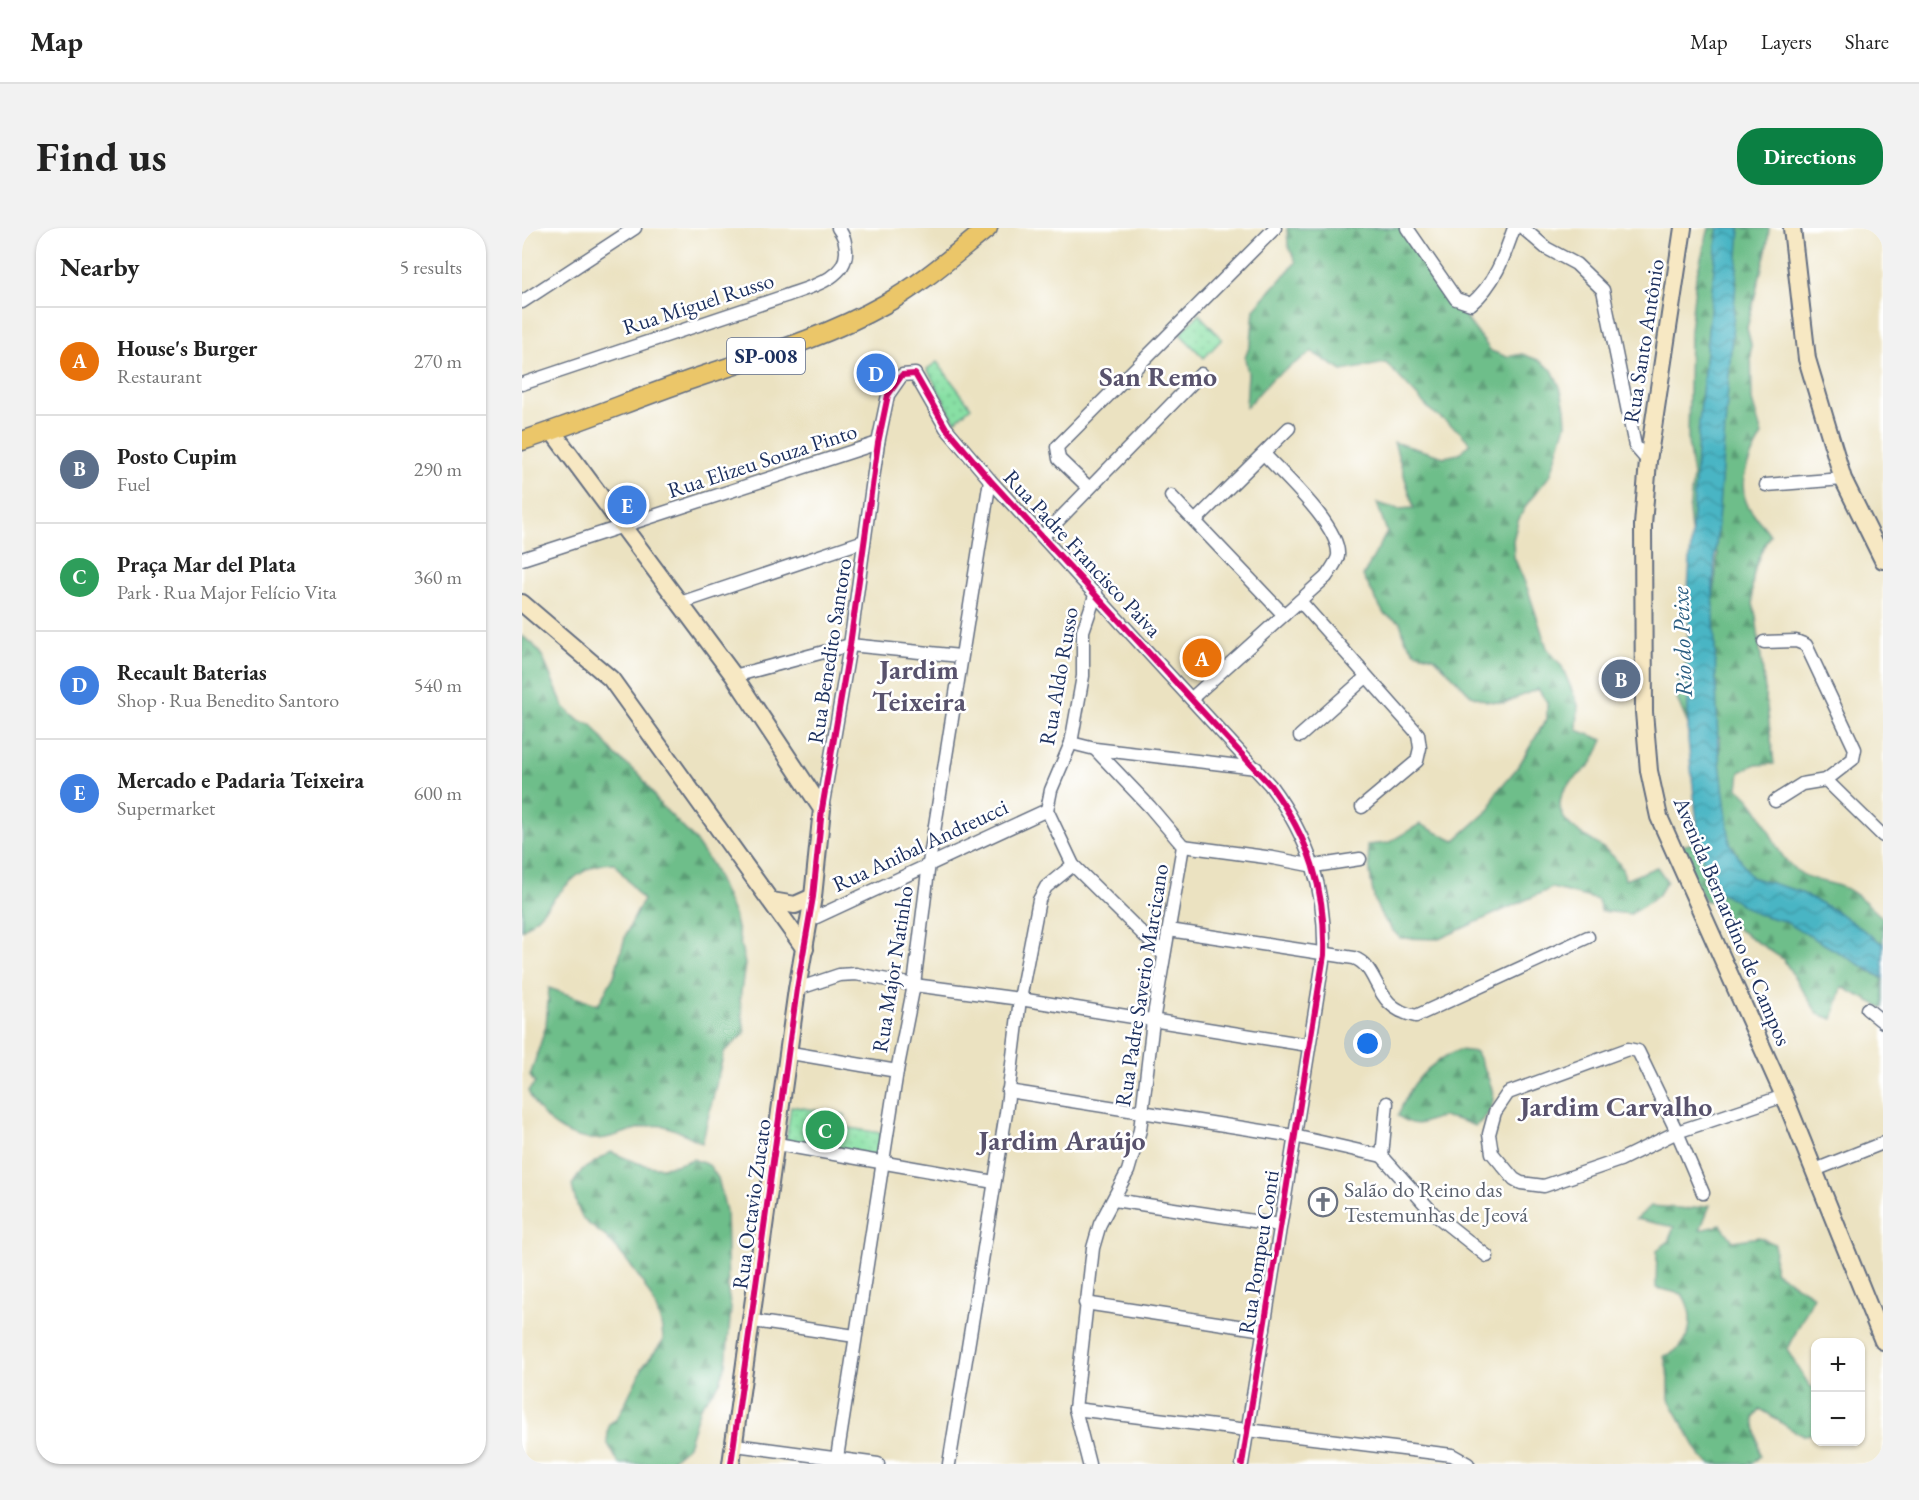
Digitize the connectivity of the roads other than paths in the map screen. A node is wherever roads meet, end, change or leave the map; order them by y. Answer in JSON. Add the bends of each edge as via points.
{"nodes":[{"id":1,"x":635,"y":228,"type":"edge"},
{"id":2,"x":837,"y":228,"type":"edge"},
{"id":3,"x":988,"y":228,"type":"edge"},
{"id":4,"x":1275,"y":228,"type":"edge"},
{"id":5,"x":1407,"y":228,"type":"edge"},
{"id":6,"x":1515,"y":228,"type":"edge"},
{"id":7,"x":1523,"y":228,"type":"edge"},
{"id":8,"x":1683,"y":228,"type":"edge"},
{"id":9,"x":1792,"y":228,"type":"edge"},
{"id":10,"x":522,"y":302,"type":"edge"},
{"id":11,"x":915,"y":374,"type":"joint"},
{"id":12,"x":1202,"y":374,"type":"dead end"},
{"id":13,"x":522,"y":384,"type":"edge"},
{"id":14,"x":1289,"y":428,"type":"dead end"},
{"id":15,"x":552,"y":431,"type":"junction"},
{"id":16,"x":522,"y":441,"type":"edge"},
{"id":17,"x":878,"y":443,"type":"junction"},
{"id":18,"x":1264,"y":454,"type":"junction"},
{"id":19,"x":1648,"y":461,"type":"junction"},
{"id":20,"x":1843,"y":479,"type":"junction"},
{"id":21,"x":990,"y":480,"type":"junction"},
{"id":22,"x":1766,"y":485,"type":"dead end"},
{"id":23,"x":1089,"y":488,"type":"junction"},
{"id":24,"x":1171,"y":496,"type":"dead end"},
{"id":25,"x":1195,"y":521,"type":"junction"},
{"id":26,"x":622,"y":528,"type":"junction"},
{"id":27,"x":1043,"y":536,"type":"junction"},
{"id":28,"x":864,"y":541,"type":"junction"},
{"id":29,"x":522,"y":559,"type":"edge"},
{"id":30,"x":1883,"y":559,"type":"edge"},
{"id":31,"x":1096,"y":593,"type":"junction"},
{"id":32,"x":1300,"y":601,"type":"junction"},
{"id":33,"x":522,"y":603,"type":"edge"},
{"id":34,"x":680,"y":603,"type":"junction"},
{"id":35,"x":1281,"y":613,"type":"junction"},
{"id":36,"x":1764,"y":642,"type":"dead end"},
{"id":37,"x":850,"y":645,"type":"junction"},
{"id":38,"x":960,"y":656,"type":"junction"},
{"id":39,"x":734,"y":676,"type":"junction"},
{"id":40,"x":1366,"y":677,"type":"junction"},
{"id":41,"x":1192,"y":698,"type":"junction"},
{"id":42,"x":1300,"y":736,"type":"dead end"},
{"id":43,"x":1071,"y":743,"type":"junction"},
{"id":44,"x":1095,"y":749,"type":"junction"},
{"id":45,"x":1256,"y":768,"type":"junction"},
{"id":46,"x":1826,"y":780,"type":"junction"},
{"id":47,"x":1775,"y":801,"type":"dead end"},
{"id":48,"x":1362,"y":807,"type":"dead end"},
{"id":49,"x":822,"y":809,"type":"junction"},
{"id":50,"x":1047,"y":810,"type":"junction"},
{"id":51,"x":1883,"y":836,"type":"edge"},
{"id":52,"x":1183,"y":846,"type":"junction"},
{"id":53,"x":1360,"y":859,"type":"dead end"},
{"id":54,"x":929,"y":863,"type":"junction"},
{"id":55,"x":1073,"y":866,"type":"junction"},
{"id":56,"x":1314,"y":867,"type":"junction"},
{"id":57,"x":813,"y":897,"type":"junction"},
{"id":58,"x":772,"y":902,"type":"junction"},
{"id":59,"x":810,"y":920,"type":"junction"},
{"id":60,"x":1169,"y":930,"type":"junction"},
{"id":61,"x":1588,"y":938,"type":"dead end"},
{"id":62,"x":805,"y":950,"type":"junction"},
{"id":63,"x":1164,"y":955,"type":"junction"},
{"id":64,"x":1324,"y":955,"type":"junction"},
{"id":65,"x":914,"y":985,"type":"junction"},
{"id":66,"x":798,"y":989,"type":"junction"},
{"id":67,"x":1020,"y":999,"type":"junction"},
{"id":68,"x":1867,"y":1009,"type":"dead end"},
{"id":69,"x":1153,"y":1021,"type":"junction"},
{"id":70,"x":1883,"y":1022,"type":"edge"},
{"id":71,"x":1308,"y":1045,"type":"junction"},
{"id":72,"x":790,"y":1053,"type":"junction"},
{"id":73,"x":897,"y":1071,"type":"junction"},
{"id":74,"x":1008,"y":1091,"type":"junction"},
{"id":75,"x":1784,"y":1096,"type":"junction"},
{"id":76,"x":1387,"y":1103,"type":"dead end"},
{"id":77,"x":1142,"y":1113,"type":"junction"},
{"id":78,"x":1677,"y":1132,"type":"junction"},
{"id":79,"x":1294,"y":1136,"type":"junction"},
{"id":80,"x":777,"y":1143,"type":"junction"},
{"id":81,"x":1883,"y":1143,"type":"edge"},
{"id":82,"x":1382,"y":1156,"type":"junction"},
{"id":83,"x":883,"y":1161,"type":"junction"},
{"id":84,"x":1815,"y":1170,"type":"junction"},
{"id":85,"x":994,"y":1182,"type":"junction"},
{"id":86,"x":1703,"y":1194,"type":"dead end"},
{"id":87,"x":1114,"y":1200,"type":"junction"},
{"id":88,"x":1280,"y":1225,"type":"junction"},
{"id":89,"x":1487,"y":1256,"type":"dead end"},
{"id":90,"x":1085,"y":1303,"type":"junction"},
{"id":91,"x":753,"y":1321,"type":"junction"},
{"id":92,"x":1264,"y":1330,"type":"junction"},
{"id":93,"x":855,"y":1336,"type":"junction"},
{"id":94,"x":1883,"y":1341,"type":"edge"},
{"id":95,"x":1075,"y":1409,"type":"junction"},
{"id":96,"x":1248,"y":1430,"type":"junction"},
{"id":97,"x":735,"y":1445,"type":"junction"},
{"id":98,"x":836,"y":1461,"type":"edge"},
{"id":99,"x":731,"y":1464,"type":"edge"},
{"id":100,"x":878,"y":1464,"type":"edge"},
{"id":101,"x":949,"y":1464,"type":"edge"},
{"id":102,"x":1089,"y":1464,"type":"edge"},
{"id":103,"x":1242,"y":1464,"type":"edge"},
{"id":104,"x":1468,"y":1464,"type":"edge"}],
"edges":[{"from":1,"to":10,"type":"street"},
{"from":2,"to":13,"type":"street","name":"Rua Miguel Russo","via":[[844,236],[846,256],[841,270],[827,279],[785,297]]},
{"from":3,"to":15,"type":"main road","number":"SP-008","via":[[929,275],[842,325],[772,354]]},
{"from":4,"to":23,"type":"street","via":[[1058,447],[1059,459]]},
{"from":5,"to":6,"type":"street","via":[[1456,299],[1471,304],[1486,291]]},
{"from":7,"to":19,"type":"street","via":[[1546,248],[1576,264],[1603,290],[1635,446]]},
{"from":8,"to":19,"type":"street","name":"Rua Santo Antônio"},
{"from":9,"to":20,"type":"street","via":[[1807,359]]},
{"from":11,"to":17,"type":"street","name":"Rua Benedito Santoro","via":[[902,375],[888,395]]},
{"from":11,"to":21,"type":"street","name":"Rua Padre Francisco Paiva","via":[[946,428]]},
{"from":12,"to":23,"type":"street"},
{"from":14,"to":18,"type":"street"},
{"from":15,"to":16,"type":"main road","number":"SP-008"},
{"from":15,"to":26,"type":"street"},
{"from":17,"to":26,"type":"street","name":"Rua Elizeu Souza Pinto"},
{"from":17,"to":28,"type":"street","name":"Rua Benedito Santoro"},
{"from":18,"to":25,"type":"street"},
{"from":18,"to":32,"type":"street","via":[[1328,526],[1336,541],[1338,557],[1326,577]]},
{"from":19,"to":75,"type":"street","name":"Avenida Bernardino de Campos","via":[[1643,525],[1644,712],[1659,818]]},
{"from":20,"to":22,"type":"street"},
{"from":20,"to":30,"type":"street"},
{"from":21,"to":27,"type":"street","name":"Rua Padre Francisco Paiva"},
{"from":21,"to":38,"type":"street","name":"Rua Major Natinho"},
{"from":23,"to":27,"type":"street"},
{"from":24,"to":25,"type":"street"},
{"from":25,"to":35,"type":"street"},
{"from":26,"to":29,"type":"street","name":"Rua Elizeu Souza Pinto"},
{"from":26,"to":34,"type":"street"},
{"from":27,"to":31,"type":"street","name":"Rua Padre Francisco Paiva"},
{"from":28,"to":34,"type":"street"},
{"from":28,"to":37,"type":"street","name":"Rua Benedito Santoro"},
{"from":31,"to":41,"type":"street","name":"Rua Padre Francisco Paiva"},
{"from":31,"to":43,"type":"street","name":"Rua Aldo Russo","via":[[1083,631],[1083,676]]},
{"from":32,"to":35,"type":"street"},
{"from":32,"to":40,"type":"street"},
{"from":33,"to":58,"type":"street","via":[[610,679]]},
{"from":34,"to":39,"type":"street"},
{"from":35,"to":41,"type":"street"},
{"from":36,"to":46,"type":"street","via":[[1796,641],[1806,645],[1854,744],[1853,759]]},
{"from":37,"to":38,"type":"street"},
{"from":37,"to":39,"type":"street"},
{"from":37,"to":49,"type":"street","name":"Rua Benedito Santoro"},
{"from":38,"to":54,"type":"street","name":"Rua Major Natinho"},
{"from":39,"to":49,"type":"street"},
{"from":40,"to":42,"type":"street"},
{"from":40,"to":48,"type":"street","via":[[1418,734],[1420,748],[1417,761]]},
{"from":41,"to":45,"type":"street","name":"Rua Padre Francisco Paiva"},
{"from":43,"to":44,"type":"street"},
{"from":43,"to":50,"type":"street","name":"Rua Aldo Russo"},
{"from":44,"to":45,"type":"street"},
{"from":44,"to":52,"type":"street","name":"Rua Padre Saverio Marcicano"},
{"from":45,"to":56,"type":"street","name":"Rua Padre Francisco Paiva","via":[[1293,816]]},
{"from":46,"to":47,"type":"street","via":[[1802,784]]},
{"from":46,"to":51,"type":"street"},
{"from":49,"to":57,"type":"street","name":"Rua Benedito Santoro"},
{"from":50,"to":54,"type":"street","name":"Rua Anibal Andreucci"},
{"from":50,"to":55,"type":"street"},
{"from":52,"to":56,"type":"street"},
{"from":52,"to":60,"type":"street","name":"Rua Padre Saverio Marcicano"},
{"from":53,"to":56,"type":"street"},
{"from":54,"to":59,"type":"street","name":"Rua Anibal Andreucci"},
{"from":54,"to":65,"type":"street","name":"Rua Major Natinho"},
{"from":55,"to":63,"type":"street"},
{"from":55,"to":67,"type":"street","via":[[1046,887],[1039,900]]},
{"from":56,"to":64,"type":"street","name":"Rua Padre Francisco Paiva"},
{"from":57,"to":58,"type":"street","via":[[795,905]]},
{"from":57,"to":59,"type":"street","name":"Rua Benedito Santoro"},
{"from":58,"to":62,"type":"street"},
{"from":59,"to":62,"type":"street","name":"Rua Benedito Santoro"},
{"from":60,"to":63,"type":"street","name":"Rua Padre Saverio Marcicano"},
{"from":60,"to":64,"type":"street"},
{"from":61,"to":64,"type":"street","via":[[1416,1016],[1400,1013],[1386,1001],[1363,961]]},
{"from":62,"to":66,"type":"street","name":"Rua Octavio Zucato"},
{"from":63,"to":69,"type":"street","name":"Rua Padre Saverio Marcicano"},
{"from":64,"to":71,"type":"street","name":"Rua Padre Francisco Paiva"},
{"from":65,"to":66,"type":"street","via":[[856,974],[839,975]]},
{"from":65,"to":67,"type":"street"},
{"from":65,"to":73,"type":"street","name":"Rua Major Natinho"},
{"from":66,"to":72,"type":"street","name":"Rua Octavio Zucato"},
{"from":67,"to":69,"type":"street"},
{"from":67,"to":74,"type":"street"},
{"from":68,"to":70,"type":"street"},
{"from":69,"to":71,"type":"street"},
{"from":69,"to":77,"type":"street","name":"Rua Padre Saverio Marcicano"},
{"from":71,"to":79,"type":"street","name":"Rua Pompeu Conti"},
{"from":72,"to":73,"type":"street"},
{"from":72,"to":80,"type":"street","name":"Rua Octavio Zucato"},
{"from":73,"to":83,"type":"street","name":"Rua Major Natinho"},
{"from":74,"to":77,"type":"street"},
{"from":74,"to":85,"type":"street"},
{"from":75,"to":78,"type":"street"},
{"from":75,"to":84,"type":"street","name":"Avenida Bernardino de Campos"},
{"from":76,"to":82,"type":"street"},
{"from":77,"to":79,"type":"street"},
{"from":77,"to":87,"type":"street","name":"Rua Padre Saverio Marcicano","via":[[1128,1170]]},
{"from":78,"to":78,"type":"street","via":[[1641,1056],[1628,1049],[1508,1093],[1495,1112],[1489,1134],[1492,1153],[1514,1179],[1521,1184],[1544,1186],[1620,1160]]},
{"from":78,"to":86,"type":"street"},
{"from":79,"to":82,"type":"street"},
{"from":79,"to":88,"type":"street","name":"Rua Pompeu Conti"},
{"from":80,"to":83,"type":"street"},
{"from":80,"to":91,"type":"street","name":"Rua Octavio Zucato"},
{"from":81,"to":84,"type":"street"},
{"from":82,"to":89,"type":"street","via":[[1432,1213]]},
{"from":83,"to":85,"type":"street"},
{"from":83,"to":93,"type":"street","name":"Rua Major Natinho"},
{"from":84,"to":94,"type":"street","name":"Avenida Bernardino de Campos"},
{"from":85,"to":101,"type":"street"},
{"from":87,"to":88,"type":"street"},
{"from":87,"to":90,"type":"street","name":"Rua Padre Saverio Marcicano","via":[[1100,1224],[1093,1248]]},
{"from":88,"to":92,"type":"street","name":"Rua Pompeu Conti"},
{"from":90,"to":92,"type":"street"},
{"from":90,"to":95,"type":"street","name":"Rua Padre Saverio Marcicano"},
{"from":91,"to":93,"type":"street"},
{"from":91,"to":97,"type":"street","name":"Rua Octavio Zucato"},
{"from":92,"to":96,"type":"street","name":"Rua Pompeu Conti"},
{"from":93,"to":98,"type":"street","name":"Rua Major Natinho"},
{"from":95,"to":96,"type":"street"},
{"from":95,"to":102,"type":"street","name":"Rua Padre Saverio Marcicano"},
{"from":96,"to":103,"type":"street","name":"Rua Pompeu Conti"},
{"from":96,"to":104,"type":"street","via":[[1452,1455]]},
{"from":97,"to":98,"type":"street"},
{"from":97,"to":99,"type":"street","name":"Rua Octavio Zucato"},
{"from":98,"to":100,"type":"street"}]}
